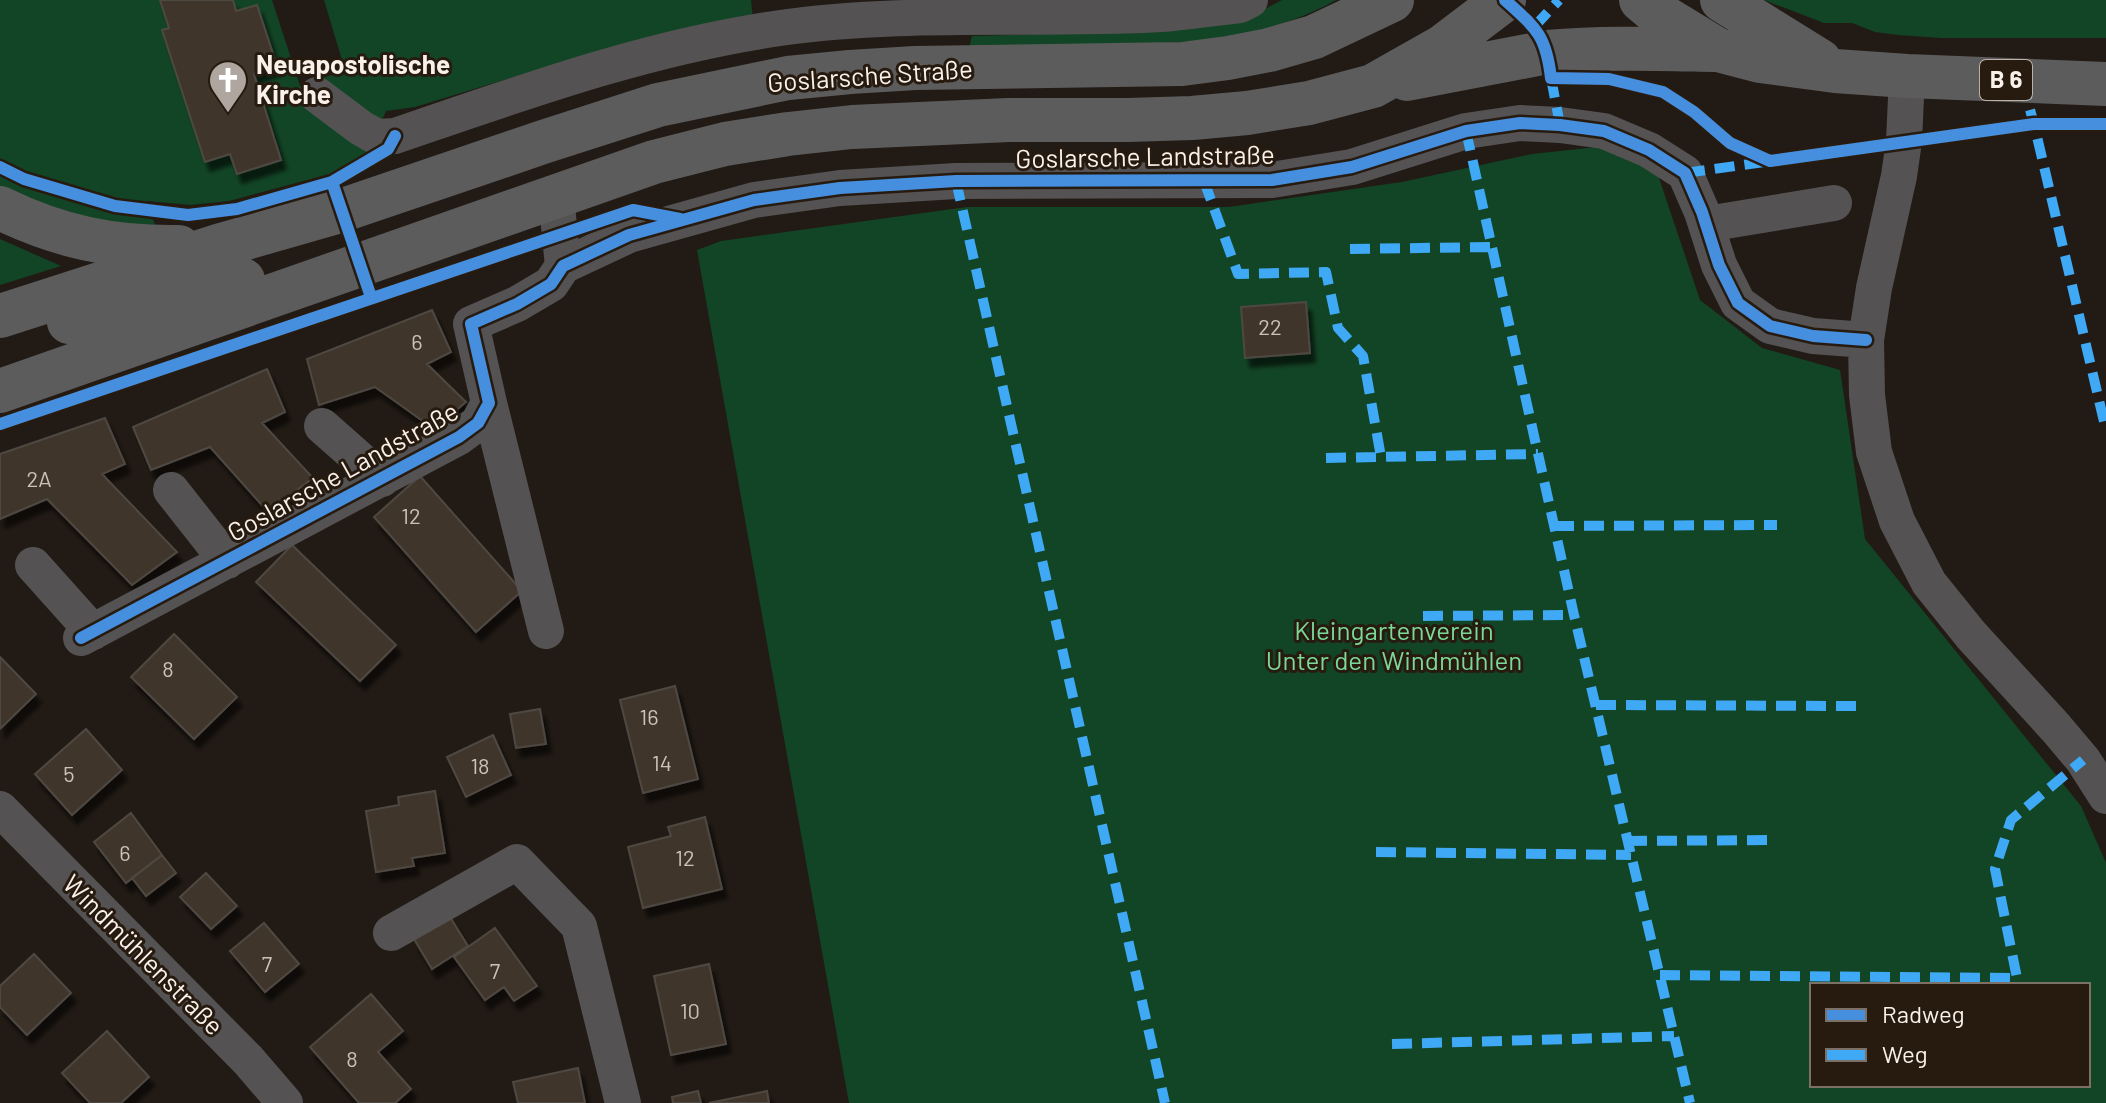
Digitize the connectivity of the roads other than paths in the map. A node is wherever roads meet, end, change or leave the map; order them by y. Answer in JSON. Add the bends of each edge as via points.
{"nodes":[{"id":1,"x":1250,"y":0,"type":"edge"},
{"id":2,"x":1392,"y":0,"type":"edge"},
{"id":3,"x":1504,"y":0,"type":"edge"},
{"id":4,"x":1641,"y":0,"type":"edge"},
{"id":5,"x":1722,"y":0,"type":"edge"},
{"id":6,"x":778,"y":14,"type":"edge"},
{"id":7,"x":1718,"y":50,"type":"junction"},
{"id":8,"x":1835,"y":71,"type":"junction"},
{"id":9,"x":1907,"y":76,"type":"junction"},
{"id":10,"x":2106,"y":84,"type":"edge"},
{"id":11,"x":1373,"y":86,"type":"junction"},
{"id":12,"x":317,"y":95,"type":"dead end"},
{"id":13,"x":556,"y":196,"type":"junction"},
{"id":14,"x":1834,"y":203,"type":"dead end"},
{"id":15,"x":0,"y":208,"type":"edge"},
{"id":16,"x":1707,"y":224,"type":"junction"},
{"id":17,"x":218,"y":246,"type":"junction"},
{"id":18,"x":360,"y":265,"type":"junction"},
{"id":19,"x":563,"y":266,"type":"junction"},
{"id":20,"x":0,"y":316,"type":"edge"},
{"id":21,"x":1866,"y":340,"type":"junction"},
{"id":22,"x":0,"y":344,"type":"edge"},
{"id":23,"x":0,"y":391,"type":"edge"},
{"id":24,"x":489,"y":403,"type":"junction"},
{"id":25,"x":322,"y":426,"type":"dead end"},
{"id":26,"x":382,"y":479,"type":"junction"},
{"id":27,"x":171,"y":490,"type":"dead end"},
{"id":28,"x":227,"y":561,"type":"junction"},
{"id":29,"x":33,"y":565,"type":"dead end"},
{"id":30,"x":546,"y":631,"type":"dead end"},
{"id":31,"x":2106,"y":796,"type":"edge"},
{"id":32,"x":0,"y":809,"type":"edge"},
{"id":33,"x":391,"y":933,"type":"dead end"},
{"id":34,"x":285,"y":1103,"type":"edge"},
{"id":35,"x":623,"y":1103,"type":"edge"}],
"edges":[{"from":1,"to":6,"type":"street","via":[[1163,14]]},
{"from":2,"to":17,"type":"main road","name":"Goslarsche Straße","via":[[1314,37],[1228,58],[1182,64],[850,72],[728,89],[658,105]]},
{"from":3,"to":11,"type":"main road","name":"Goslarsche Landstraße","via":[[1442,47]]},
{"from":4,"to":7,"type":"main road","number":"B 6"},
{"from":5,"to":8,"type":"main road","number":"B 6"},
{"from":6,"to":12,"type":"street","via":[[395,136],[377,137]]},
{"from":7,"to":8,"type":"main road","number":"B 6"},
{"from":7,"to":11,"type":"main road","via":[[1548,52]]},
{"from":8,"to":9,"type":"main road","number":"B 6"},
{"from":9,"to":10,"type":"main road","number":"B 6"},
{"from":9,"to":21,"type":"street","via":[[1899,176]]},
{"from":11,"to":13,"type":"main road","name":"Goslarsche Landstraße","via":[[1309,103],[1192,118],[935,122],[788,134],[654,162]]},
{"from":13,"to":18,"type":"main road","name":"Goslarsche Landstraße"},
{"from":13,"to":19,"type":"street"},
{"from":14,"to":16,"type":"street"},
{"from":15,"to":17,"type":"main road","via":[[65,235],[106,243]]},
{"from":16,"to":19,"type":"street","name":"Goslarsche Landstraße","via":[[1685,173],[1649,150],[1604,131],[1520,123],[1466,131],[1352,167],[1272,180],[956,181],[754,200],[629,235]]},
{"from":16,"to":21,"type":"street","name":"Goslarsche Landstraße","via":[[1738,303],[1770,326]]},
{"from":17,"to":20,"type":"main road"},
{"from":18,"to":22,"type":"main road","via":[[310,264],[74,320]]},
{"from":18,"to":23,"type":"main road","name":"Goslarsche Landstraße"},
{"from":19,"to":24,"type":"street","name":"Goslarsche Landstraße","via":[[551,284],[471,324]]},
{"from":21,"to":31,"type":"street","via":[[1874,452],[1897,521],[1929,583],[2083,760]]},
{"from":24,"to":26,"type":"street","name":"Goslarsche Landstraße","via":[[478,423],[459,437]]},
{"from":24,"to":30,"type":"street"},
{"from":25,"to":26,"type":"street"},
{"from":26,"to":28,"type":"street","name":"Goslarsche Landstraße"},
{"from":27,"to":28,"type":"street"},
{"from":28,"to":29,"type":"street","name":"Goslarsche Landstraße","via":[[87,635]]},
{"from":32,"to":34,"type":"street","name":"Windmühlenstraße"},
{"from":33,"to":35,"type":"street","via":[[517,862],[579,926]]}]}
